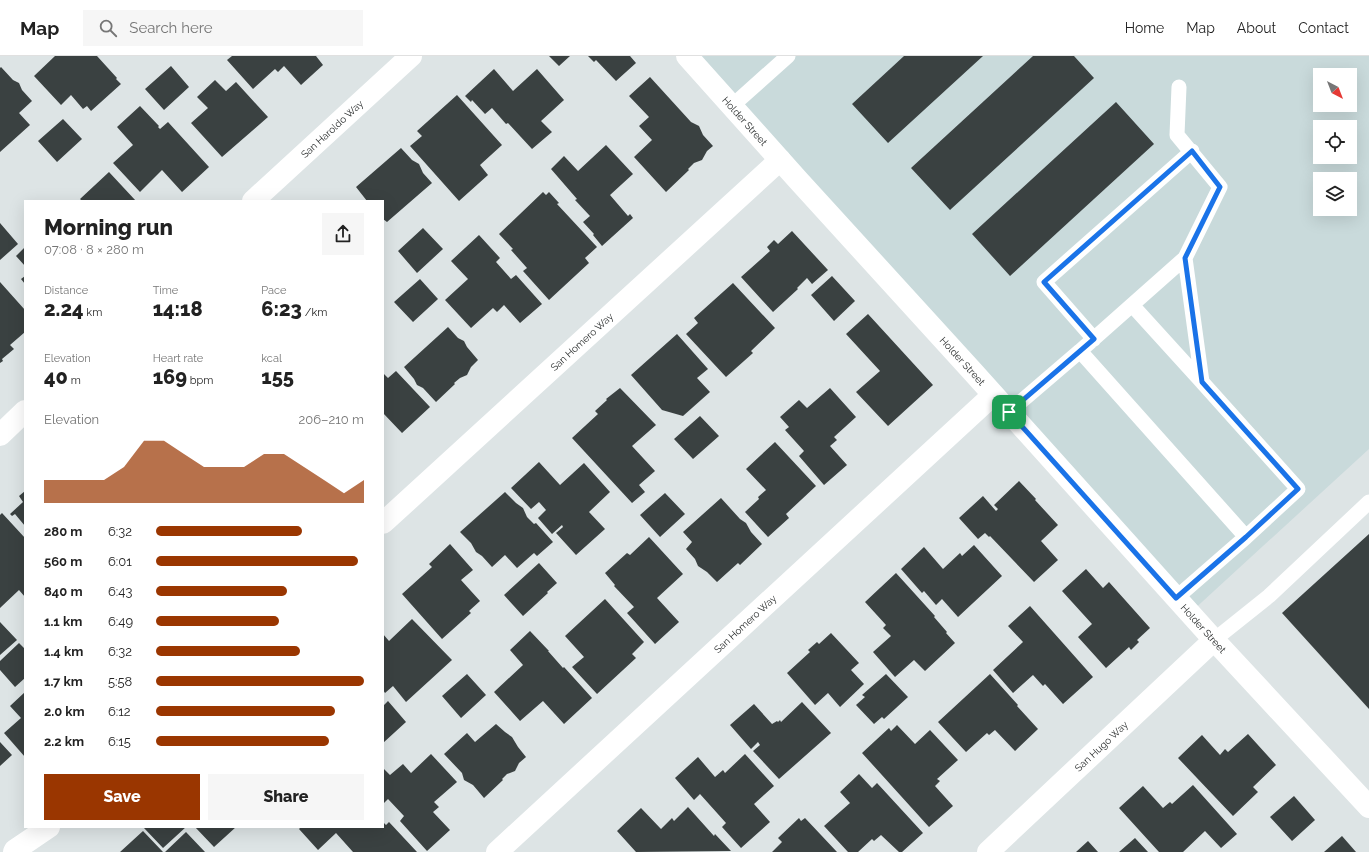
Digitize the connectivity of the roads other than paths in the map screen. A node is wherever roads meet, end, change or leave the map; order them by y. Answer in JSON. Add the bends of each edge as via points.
{"nodes":[{"id":1,"x":411,"y":56,"type":"edge"},
{"id":2,"x":687,"y":56,"type":"edge"},
{"id":3,"x":788,"y":56,"type":"edge"},
{"id":4,"x":1179,"y":88,"type":"dead end"},
{"id":5,"x":732,"y":106,"type":"junction"},
{"id":6,"x":1192,"y":151,"type":"junction"},
{"id":7,"x":780,"y":160,"type":"junction"},
{"id":8,"x":254,"y":200,"type":"edge"},
{"id":9,"x":1185,"y":258,"type":"junction"},
{"id":10,"x":1132,"y":305,"type":"junction"},
{"id":11,"x":1094,"y":339,"type":"junction"},
{"id":12,"x":1080,"y":351,"type":"junction"},
{"id":13,"x":1202,"y":382,"type":"junction"},
{"id":14,"x":993,"y":394,"type":"junction"},
{"id":15,"x":1009,"y":412,"type":"junction"},
{"id":16,"x":24,"y":413,"type":"edge"},
{"id":17,"x":0,"y":434,"type":"edge"},
{"id":18,"x":1369,"y":502,"type":"edge"},
{"id":19,"x":384,"y":522,"type":"edge"},
{"id":20,"x":1246,"y":537,"type":"junction"},
{"id":21,"x":1176,"y":598,"type":"junction"},
{"id":22,"x":1214,"y":640,"type":"junction"},
{"id":23,"x":1369,"y":807,"type":"edge"},
{"id":24,"x":48,"y":828,"type":"edge"},
{"id":25,"x":14,"y":852,"type":"edge"},
{"id":26,"x":497,"y":852,"type":"edge"},
{"id":27,"x":988,"y":852,"type":"edge"}],
"edges":[{"from":1,"to":8,"type":"street","name":"San Haroldo Way"},
{"from":2,"to":5,"type":"street","name":"Holder Street"},
{"from":3,"to":5,"type":"lane"},
{"from":4,"to":6,"type":"lane","via":[[1177,135]]},
{"from":5,"to":7,"type":"street","name":"Holder Street"},
{"from":6,"to":9,"type":"lane","via":[[1220,187]]},
{"from":6,"to":11,"type":"lane","via":[[1044,282]]},
{"from":7,"to":14,"type":"street","name":"Holder Street"},
{"from":7,"to":19,"type":"street","name":"San Homero Way"},
{"from":9,"to":10,"type":"lane"},
{"from":9,"to":13,"type":"lane"},
{"from":10,"to":11,"type":"lane"},
{"from":10,"to":13,"type":"lane"},
{"from":11,"to":12,"type":"lane"},
{"from":12,"to":15,"type":"lane"},
{"from":12,"to":20,"type":"lane"},
{"from":13,"to":20,"type":"lane","via":[[1298,489]]},
{"from":14,"to":15,"type":"street","name":"Holder Street"},
{"from":14,"to":26,"type":"street","name":"San Homero Way"},
{"from":15,"to":21,"type":"street","name":"Holder Street"},
{"from":16,"to":17,"type":"street"},
{"from":18,"to":22,"type":"lane","via":[[1269,596]]},
{"from":20,"to":21,"type":"lane"},
{"from":21,"to":22,"type":"street","name":"Holder Street"},
{"from":22,"to":23,"type":"street","name":"Holder Street"},
{"from":22,"to":27,"type":"street","name":"San Hugo Way"},
{"from":24,"to":25,"type":"street"}]}
